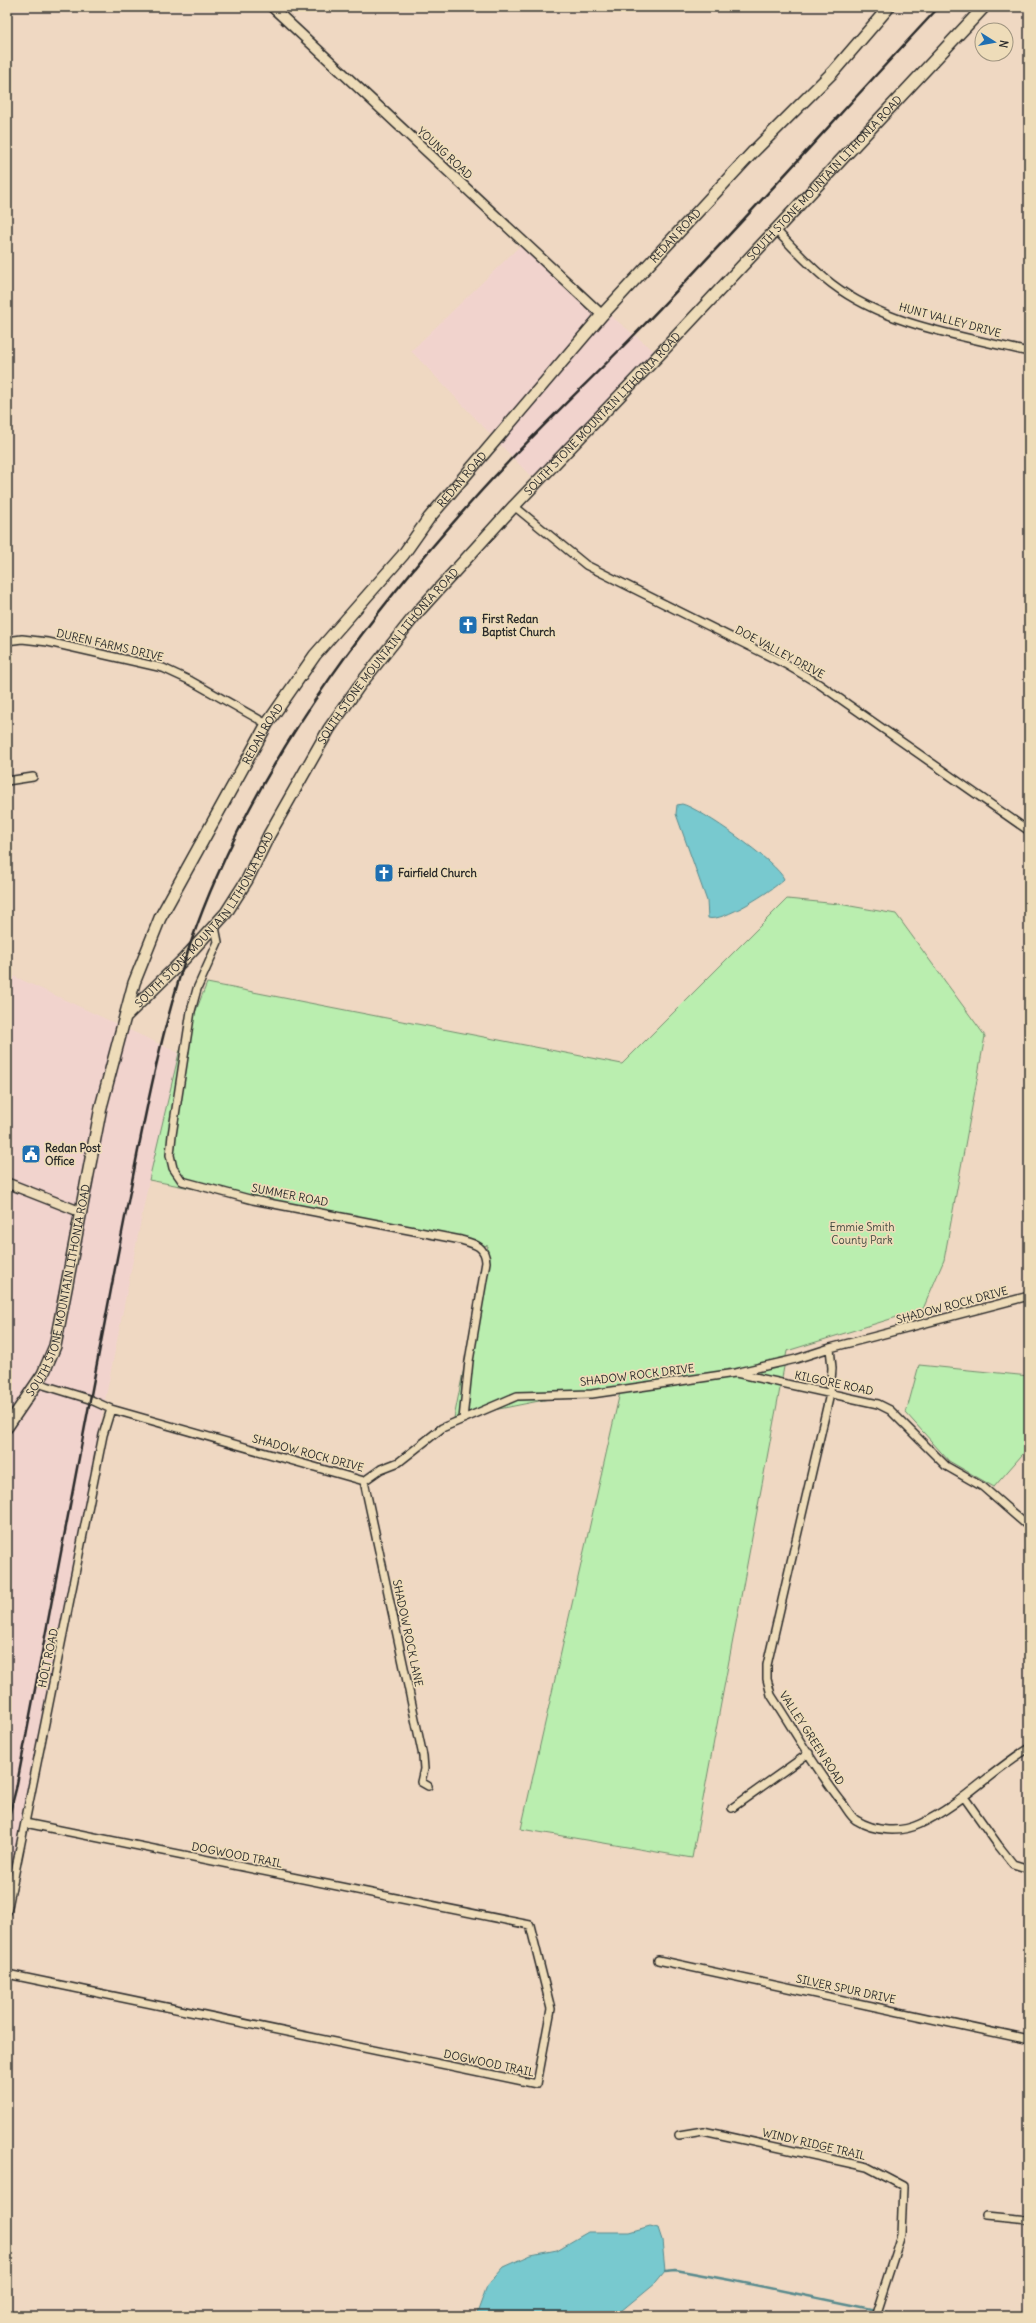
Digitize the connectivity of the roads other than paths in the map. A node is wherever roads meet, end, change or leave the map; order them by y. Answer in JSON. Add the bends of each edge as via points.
{"nodes":[{"id":1,"x":272,"y":7,"type":"edge"},
{"id":2,"x":889,"y":7,"type":"edge"},
{"id":3,"x":984,"y":7,"type":"edge"},
{"id":4,"x":775,"y":229,"type":"junction"},
{"id":5,"x":602,"y":315,"type":"junction"},
{"id":6,"x":1029,"y":352,"type":"edge"},
{"id":7,"x":514,"y":506,"type":"junction"},
{"id":8,"x":7,"y":640,"type":"edge"},
{"id":9,"x":267,"y":724,"type":"junction"},
{"id":10,"x":33,"y":777,"type":"dead end"},
{"id":11,"x":7,"y":781,"type":"edge"},
{"id":12,"x":1029,"y":830,"type":"edge"},
{"id":13,"x":215,"y":927,"type":"junction"},
{"id":14,"x":127,"y":1015,"type":"junction"},
{"id":15,"x":7,"y":1183,"type":"edge"},
{"id":16,"x":81,"y":1212,"type":"junction"},
{"id":17,"x":1029,"y":1296,"type":"edge"},
{"id":18,"x":830,"y":1348,"type":"junction"},
{"id":19,"x":735,"y":1373,"type":"junction"},
{"id":20,"x":37,"y":1383,"type":"junction"},
{"id":21,"x":830,"y":1394,"type":"junction"},
{"id":22,"x":111,"y":1409,"type":"junction"},
{"id":23,"x":463,"y":1419,"type":"junction"},
{"id":24,"x":7,"y":1427,"type":"edge"},
{"id":25,"x":364,"y":1481,"type":"junction"},
{"id":26,"x":1029,"y":1527,"type":"edge"},
{"id":27,"x":1029,"y":1748,"type":"edge"},
{"id":28,"x":809,"y":1753,"type":"junction"},
{"id":29,"x":428,"y":1786,"type":"dead end"},
{"id":30,"x":964,"y":1797,"type":"junction"},
{"id":31,"x":732,"y":1808,"type":"dead end"},
{"id":32,"x":25,"y":1823,"type":"junction"},
{"id":33,"x":1029,"y":1870,"type":"edge"},
{"id":34,"x":7,"y":1912,"type":"edge"},
{"id":35,"x":658,"y":1960,"type":"dead end"},
{"id":36,"x":7,"y":1974,"type":"edge"},
{"id":37,"x":1029,"y":2040,"type":"edge"},
{"id":38,"x":679,"y":2136,"type":"dead end"},
{"id":39,"x":987,"y":2216,"type":"dead end"},
{"id":40,"x":1029,"y":2220,"type":"edge"},
{"id":41,"x":875,"y":2316,"type":"edge"}],
"edges":[{"from":1,"to":5,"type":"street","name":"YOUNG ROAD"},
{"from":2,"to":5,"type":"main road","name":"REDAN ROAD","via":[[833,72],[752,153]]},
{"from":3,"to":4,"type":"main road","name":"SOUTH STONE MOUNTAIN LITHONIA ROAD"},
{"from":4,"to":6,"type":"street","name":"HUNT VALLEY DRIVE","via":[[808,264],[832,284],[862,302],[914,324]]},
{"from":4,"to":7,"type":"main road","name":"SOUTH STONE MOUNTAIN LITHONIA ROAD"},
{"from":5,"to":9,"type":"main road","name":"REDAN ROAD","via":[[434,512],[395,565],[315,655]]},
{"from":7,"to":12,"type":"street","name":"DOE VALLEY DRIVE","via":[[586,565],[785,664],[819,684]]},
{"from":7,"to":13,"type":"main road","name":"SOUTH STONE MOUNTAIN LITHONIA ROAD","via":[[417,612],[358,686],[329,728],[269,835],[247,880]]},
{"from":8,"to":9,"type":"street","name":"DUREN FARMS DRIVE","via":[[48,642],[163,668]]},
{"from":9,"to":14,"type":"main road","name":"REDAN ROAD","via":[[160,918],[134,983]]},
{"from":10,"to":11,"type":"street"},
{"from":13,"to":14,"type":"main road","name":"SOUTH STONE MOUNTAIN LITHONIA ROAD"},
{"from":13,"to":23,"type":"street","name":"SUMMER ROAD","via":[[218,942],[197,989],[191,1011],[172,1135],[170,1155],[173,1168],[182,1181],[222,1192],[461,1240],[482,1247],[486,1262],[469,1361]]},
{"from":14,"to":16,"type":"main road","name":"SOUTH STONE MOUNTAIN LITHONIA ROAD","via":[[101,1107]]},
{"from":15,"to":16,"type":"street"},
{"from":16,"to":20,"type":"main road","name":"SOUTH STONE MOUNTAIN LITHONIA ROAD","via":[[55,1346]]},
{"from":17,"to":18,"type":"street","name":"SHADOW ROCK DRIVE"},
{"from":18,"to":19,"type":"street","name":"SHADOW ROCK DRIVE"},
{"from":18,"to":21,"type":"street","name":"VALLEY GREEN ROAD"},
{"from":19,"to":21,"type":"street","name":"KILGORE ROAD"},
{"from":19,"to":23,"type":"street","name":"SHADOW ROCK DRIVE","via":[[592,1394],[517,1396]]},
{"from":20,"to":22,"type":"street","name":"SHADOW ROCK DRIVE"},
{"from":20,"to":24,"type":"main road","name":"SOUTH STONE MOUNTAIN LITHONIA ROAD"},
{"from":21,"to":26,"type":"street","name":"KILGORE ROAD","via":[[866,1400],[890,1410],[946,1466],[983,1487]]},
{"from":21,"to":28,"type":"street","name":"VALLEY GREEN ROAD","via":[[767,1665],[771,1695]]},
{"from":22,"to":25,"type":"street","name":"SHADOW ROCK DRIVE"},
{"from":22,"to":32,"type":"street","name":"HOLT ROAD"},
{"from":23,"to":25,"type":"street","name":"SHADOW ROCK DRIVE","via":[[442,1428],[399,1462],[381,1468]]},
{"from":25,"to":29,"type":"street","name":"SHADOW ROCK LANE","via":[[423,1756],[421,1782]]},
{"from":27,"to":30,"type":"street","name":"VALLEY GREEN ROAD","via":[[1008,1761]]},
{"from":28,"to":30,"type":"street","name":"VALLEY GREEN ROAD","via":[[833,1791],[855,1819],[866,1826],[902,1830],[920,1824]]},
{"from":28,"to":31,"type":"street"},
{"from":30,"to":33,"type":"street","via":[[1013,1864]]},
{"from":32,"to":34,"type":"street","name":"HOLT ROAD"},
{"from":32,"to":36,"type":"street","name":"DOGWOOD TRAIL","via":[[530,1925],[551,2009],[537,2084]]},
{"from":35,"to":37,"type":"street","name":"SILVER SPUR DRIVE"},
{"from":38,"to":41,"type":"street","name":"WINDY RIDGE TRAIL","via":[[703,2131],[867,2167],[903,2186],[901,2235]]},
{"from":39,"to":40,"type":"street"}]}
